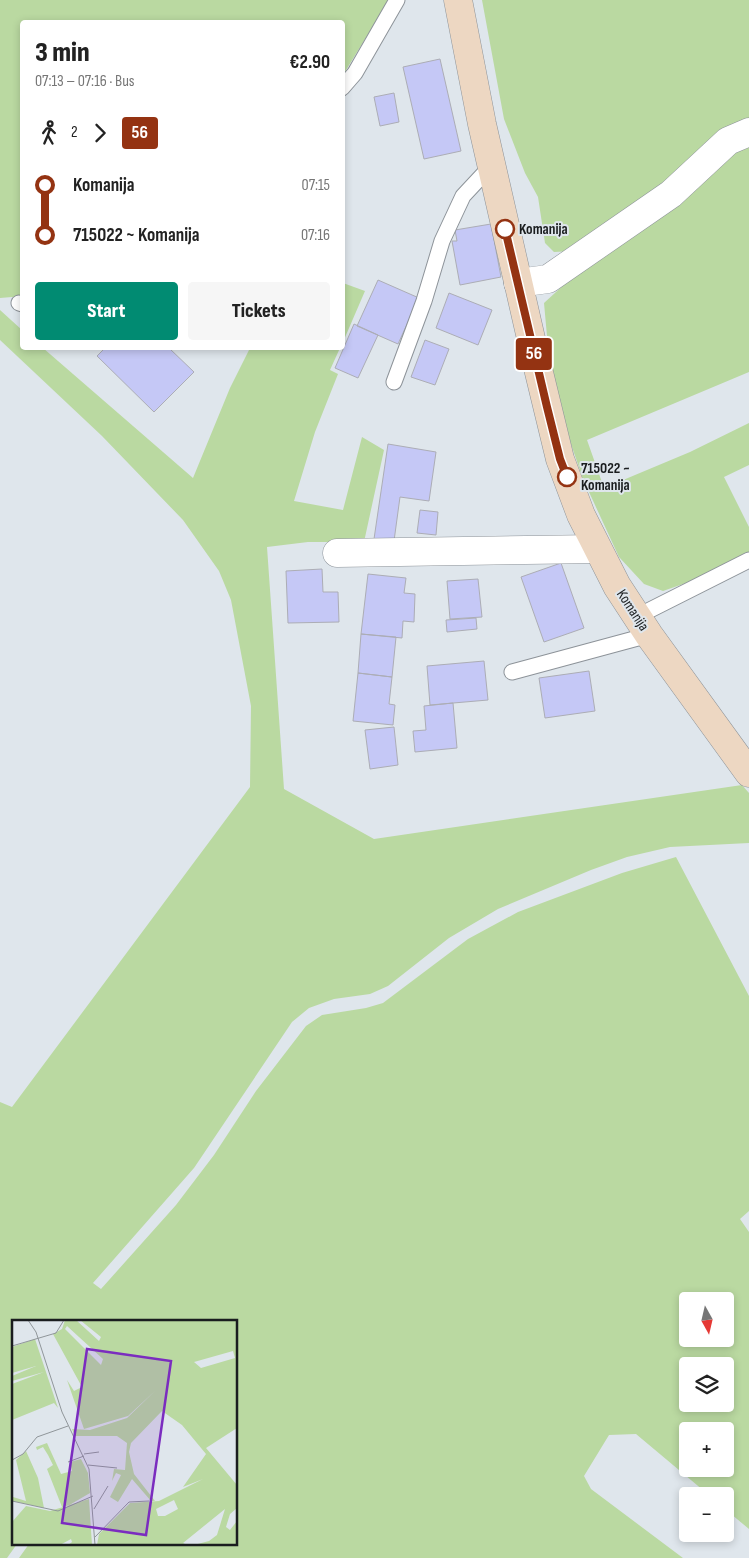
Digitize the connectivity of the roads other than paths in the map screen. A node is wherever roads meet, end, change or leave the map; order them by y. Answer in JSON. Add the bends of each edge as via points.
{"nodes":[{"id":1,"x":397,"y":0,"type":"edge"},
{"id":2,"x":458,"y":0,"type":"edge"},
{"id":3,"x":345,"y":85,"type":"edge"},
{"id":4,"x":749,"y":132,"type":"edge"},
{"id":5,"x":491,"y":166,"type":"junction"},
{"id":6,"x":518,"y":282,"type":"junction"},
{"id":7,"x":394,"y":382,"type":"dead end"},
{"id":8,"x":597,"y":548,"type":"junction"},
{"id":9,"x":337,"y":553,"type":"dead end"},
{"id":10,"x":749,"y":560,"type":"edge"},
{"id":11,"x":643,"y":625,"type":"junction"},
{"id":12,"x":512,"y":672,"type":"dead end"},
{"id":13,"x":749,"y":773,"type":"edge"}],
"edges":[{"from":1,"to":3,"type":"lane"},
{"from":2,"to":5,"type":"street","name":"Komanija"},
{"from":4,"to":6,"type":"street","via":[[728,141],[671,194],[548,279]]},
{"from":5,"to":6,"type":"street","name":"Komanija"},
{"from":5,"to":7,"type":"lane","via":[[463,196],[442,241],[424,302]]},
{"from":6,"to":8,"type":"street","name":"Komanija","via":[[560,459]]},
{"from":8,"to":9,"type":"street"},
{"from":8,"to":11,"type":"street","name":"Komanija"},
{"from":10,"to":11,"type":"lane"},
{"from":11,"to":12,"type":"lane"},
{"from":11,"to":13,"type":"street","name":"Komanija"}]}
